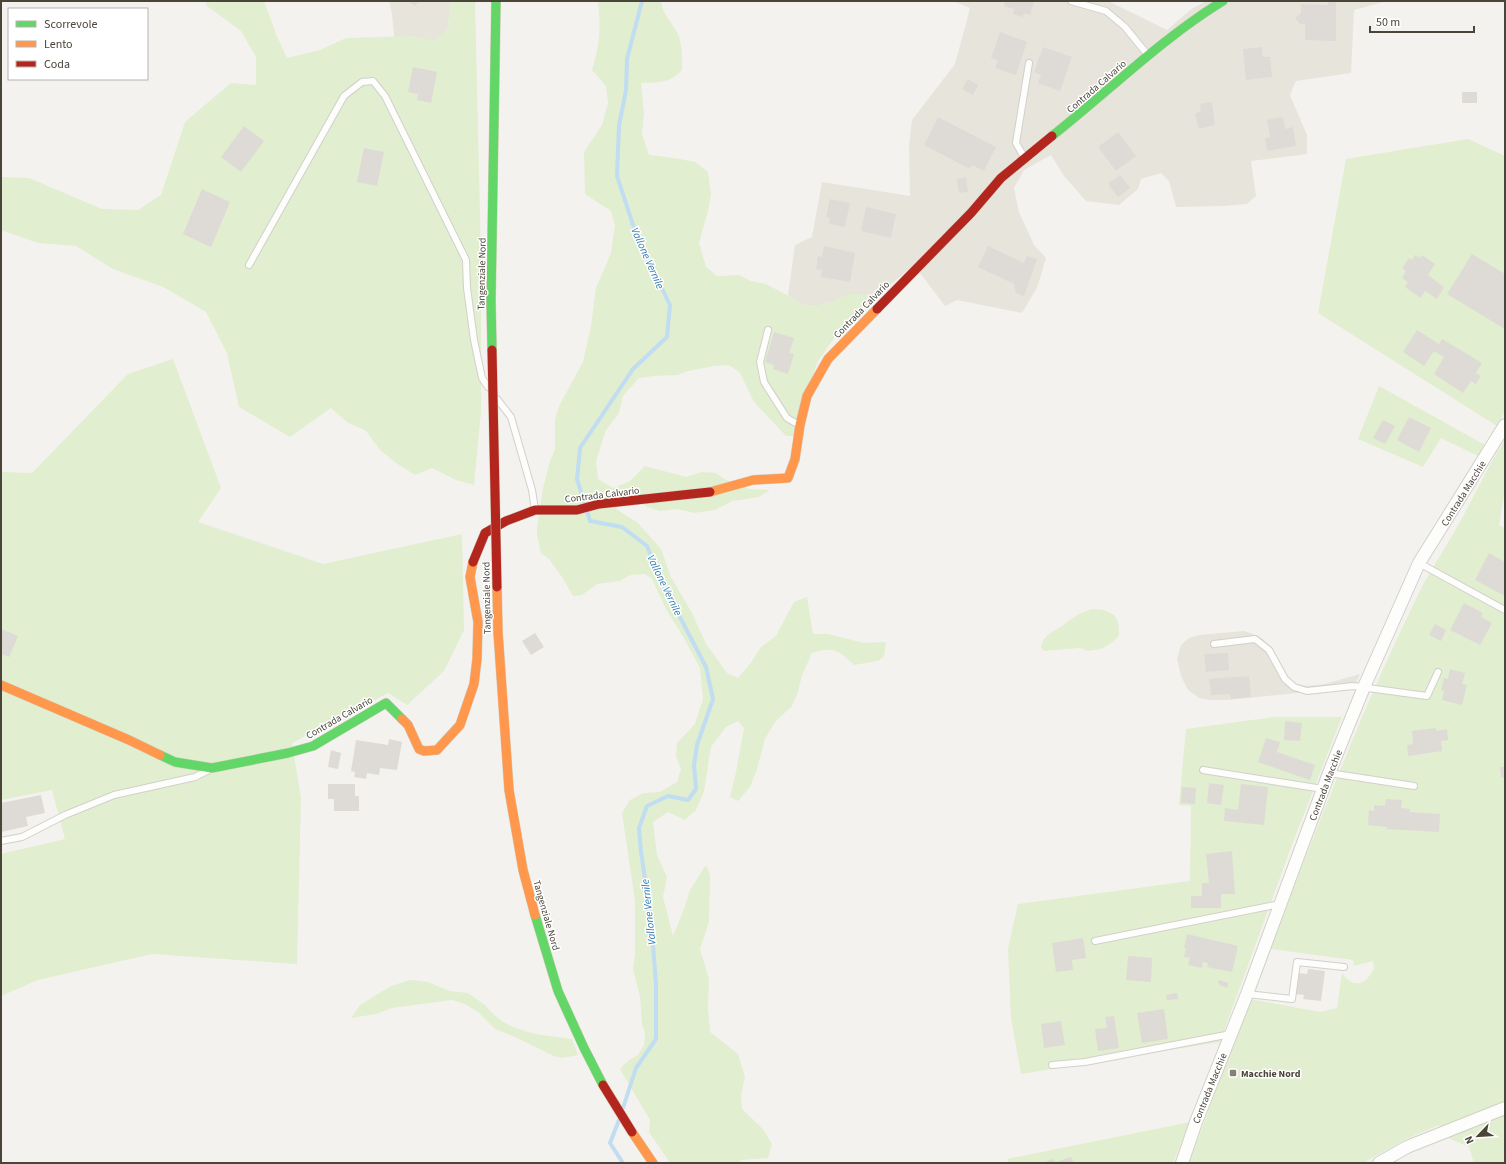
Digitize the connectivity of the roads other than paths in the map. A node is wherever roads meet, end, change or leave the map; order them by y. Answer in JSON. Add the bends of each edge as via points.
{"nodes":[{"id":1,"x":496,"y":1,"type":"edge"},
{"id":2,"x":1071,"y":1,"type":"edge"},
{"id":3,"x":1223,"y":1,"type":"edge"},
{"id":4,"x":1148,"y":55,"type":"junction"},
{"id":5,"x":1029,"y":63,"type":"dead end"},
{"id":6,"x":1025,"y":159,"type":"junction"},
{"id":7,"x":248,"y":265,"type":"dead end"},
{"id":8,"x":768,"y":330,"type":"dead end"},
{"id":9,"x":800,"y":425,"type":"junction"},
{"id":10,"x":1505,"y":425,"type":"edge"},
{"id":11,"x":535,"y":510,"type":"junction"},
{"id":12,"x":1419,"y":563,"type":"junction"},
{"id":13,"x":1505,"y":610,"type":"edge"},
{"id":14,"x":1214,"y":644,"type":"dead end"},
{"id":15,"x":1438,"y":672,"type":"dead end"},
{"id":16,"x":1,"y":685,"type":"edge"},
{"id":17,"x":1364,"y":687,"type":"junction"},
{"id":18,"x":212,"y":768,"type":"junction"},
{"id":19,"x":1202,"y":770,"type":"dead end"},
{"id":20,"x":1329,"y":773,"type":"junction"},
{"id":21,"x":1414,"y":786,"type":"dead end"},
{"id":22,"x":1323,"y":789,"type":"junction"},
{"id":23,"x":1,"y":841,"type":"edge"},
{"id":24,"x":1280,"y":904,"type":"junction"},
{"id":25,"x":1095,"y":941,"type":"dead end"},
{"id":26,"x":1344,"y":967,"type":"dead end"},
{"id":27,"x":1246,"y":994,"type":"junction"},
{"id":28,"x":1231,"y":1034,"type":"junction"},
{"id":29,"x":1052,"y":1064,"type":"dead end"},
{"id":30,"x":1505,"y":1108,"type":"edge"},
{"id":31,"x":632,"y":1132,"type":"junction"},
{"id":32,"x":642,"y":1163,"type":"edge"},
{"id":33,"x":654,"y":1163,"type":"edge"},
{"id":34,"x":1182,"y":1163,"type":"edge"},
{"id":35,"x":1379,"y":1163,"type":"edge"}],
"edges":[{"from":1,"to":31,"type":"street","name":"Tangenziale Nord","bridge":true,"via":[[492,308],[498,632],[509,790],[523,870],[558,991],[608,1095]]},
{"from":2,"to":4,"type":"lane","via":[[1106,11],[1126,26]]},
{"from":3,"to":4,"type":"street","name":"Contrada Calvario","via":[[1200,15]]},
{"from":4,"to":6,"type":"street","name":"Contrada Calvario"},
{"from":5,"to":6,"type":"lane","via":[[1016,143]]},
{"from":6,"to":9,"type":"street","name":"Contrada Calvario","via":[[1001,178],[828,359],[807,396]]},
{"from":7,"to":11,"type":"lane","via":[[344,96],[362,82],[372,81],[385,96],[466,260],[474,340],[482,378],[511,417],[532,490]]},
{"from":8,"to":9,"type":"lane","via":[[760,362],[764,382],[787,418]]},
{"from":9,"to":11,"type":"street","name":"Contrada Calvario","via":[[795,459],[788,478],[753,480],[716,491],[599,504],[577,510]]},
{"from":10,"to":12,"type":"street","name":"Contrada Macchie"},
{"from":11,"to":18,"type":"street","name":"Contrada Calvario","via":[[485,533],[473,561],[470,577],[478,622],[474,684],[460,725],[437,750],[419,749],[408,726],[386,703],[313,746]]},
{"from":12,"to":13,"type":"lane"},
{"from":12,"to":17,"type":"street","name":"Contrada Macchie"},
{"from":14,"to":17,"type":"lane","via":[[1255,639],[1269,650],[1285,679],[1294,688],[1307,691]]},
{"from":15,"to":17,"type":"lane","via":[[1427,696]]},
{"from":16,"to":18,"type":"street","name":"Contrada Calvario","via":[[175,762]]},
{"from":17,"to":20,"type":"street","name":"Contrada Macchie"},
{"from":18,"to":23,"type":"lane","via":[[195,776],[114,795],[65,815],[22,837]]},
{"from":19,"to":22,"type":"lane"},
{"from":20,"to":21,"type":"lane"},
{"from":20,"to":22,"type":"street","name":"Contrada Macchie"},
{"from":22,"to":24,"type":"street","name":"Contrada Macchie"},
{"from":24,"to":25,"type":"lane"},
{"from":24,"to":27,"type":"street","name":"Contrada Macchie"},
{"from":26,"to":27,"type":"lane","via":[[1297,962],[1292,999]]},
{"from":27,"to":28,"type":"street","name":"Contrada Macchie"},
{"from":28,"to":29,"type":"lane","via":[[1085,1062]]},
{"from":28,"to":34,"type":"street","name":"Contrada Macchie"},
{"from":30,"to":35,"type":"street","via":[[1407,1147]]},
{"from":31,"to":32,"type":"street"},
{"from":31,"to":33,"type":"street","name":"Tangenziale Nord"}]}
